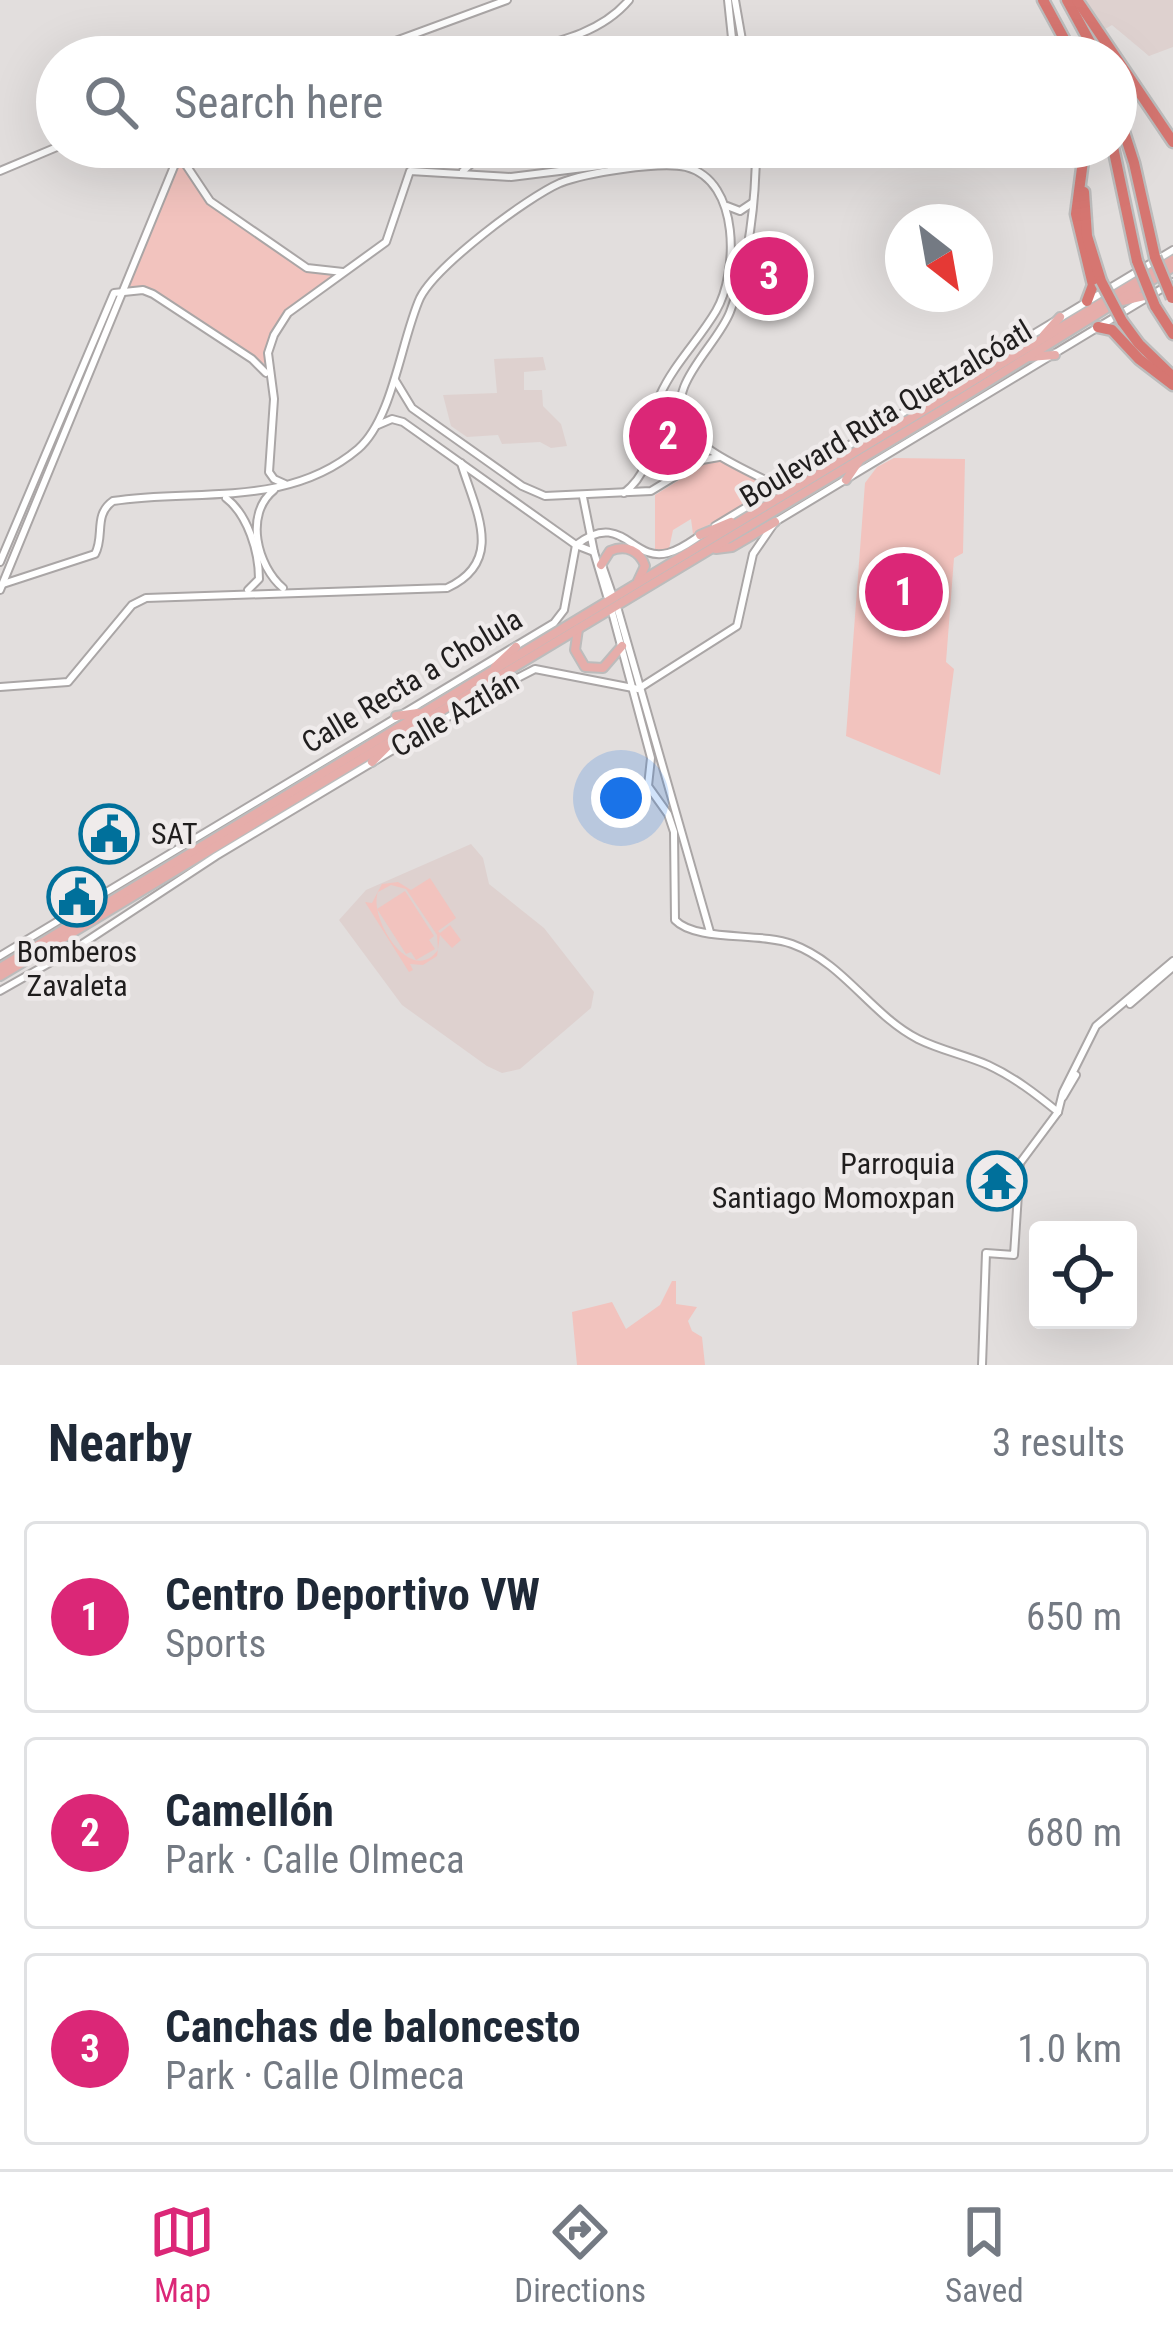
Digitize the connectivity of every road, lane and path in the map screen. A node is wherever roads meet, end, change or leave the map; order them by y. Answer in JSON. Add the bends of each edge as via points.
{"nodes":[{"id":1,"x":507,"y":0,"type":"edge"},
{"id":2,"x":629,"y":0,"type":"edge"},
{"id":3,"x":732,"y":0,"type":"edge"},
{"id":4,"x":1047,"y":0,"type":"edge"},
{"id":5,"x":1067,"y":0,"type":"edge"},
{"id":6,"x":1078,"y":0,"type":"edge"},
{"id":7,"x":409,"y":36,"type":"edge"},
{"id":8,"x":567,"y":36,"type":"edge"},
{"id":9,"x":732,"y":36,"type":"edge"},
{"id":10,"x":740,"y":36,"type":"edge"},
{"id":11,"x":1066,"y":36,"type":"edge"},
{"id":12,"x":1087,"y":36,"type":"edge"},
{"id":13,"x":1102,"y":36,"type":"edge"},
{"id":14,"x":1138,"y":91,"type":"edge"},
{"id":15,"x":1173,"y":138,"type":"edge"},
{"id":16,"x":36,"y":155,"type":"edge"},
{"id":17,"x":173,"y":168,"type":"edge"},
{"id":18,"x":190,"y":168,"type":"edge"},
{"id":19,"x":466,"y":168,"type":"edge"},
{"id":20,"x":610,"y":168,"type":"edge"},
{"id":21,"x":620,"y":168,"type":"edge"},
{"id":22,"x":630,"y":168,"type":"edge"},
{"id":23,"x":688,"y":168,"type":"joint"},
{"id":24,"x":754,"y":168,"type":"edge"},
{"id":25,"x":1082,"y":168,"type":"edge"},
{"id":26,"x":1085,"y":168,"type":"edge"},
{"id":27,"x":1117,"y":168,"type":"edge"},
{"id":28,"x":1135,"y":168,"type":"edge"},
{"id":29,"x":641,"y":170,"type":"joint"},
{"id":30,"x":0,"y":171,"type":"edge"},
{"id":31,"x":460,"y":173,"type":"junction"},
{"id":32,"x":752,"y":203,"type":"junction"},
{"id":33,"x":724,"y":204,"type":"junction"},
{"id":34,"x":1173,"y":250,"type":"edge"},
{"id":35,"x":1173,"y":264,"type":"edge"},
{"id":36,"x":346,"y":272,"type":"junction"},
{"id":37,"x":1173,"y":282,"type":"edge"},
{"id":38,"x":117,"y":294,"type":"junction"},
{"id":39,"x":1172,"y":299,"type":"edge"},
{"id":40,"x":1154,"y":300,"type":"junction"},
{"id":41,"x":1087,"y":301,"type":"junction"},
{"id":42,"x":1115,"y":302,"type":"junction"},
{"id":43,"x":1060,"y":317,"type":"junction"},
{"id":44,"x":1097,"y":327,"type":"junction"},
{"id":45,"x":1173,"y":334,"type":"edge"},
{"id":46,"x":1039,"y":341,"type":"junction"},
{"id":47,"x":1055,"y":355,"type":"junction"},
{"id":48,"x":1027,"y":357,"type":"junction"},
{"id":49,"x":394,"y":375,"type":"junction"},
{"id":50,"x":268,"y":376,"type":"junction"},
{"id":51,"x":1173,"y":381,"type":"edge"},
{"id":52,"x":657,"y":400,"type":"junction"},
{"id":53,"x":412,"y":408,"type":"junction"},
{"id":54,"x":681,"y":408,"type":"junction"},
{"id":55,"x":683,"y":421,"type":"junction"},
{"id":56,"x":907,"y":421,"type":"junction"},
{"id":57,"x":403,"y":422,"type":"junction"},
{"id":58,"x":885,"y":423,"type":"junction"},
{"id":59,"x":375,"y":427,"type":"junction"},
{"id":60,"x":649,"y":456,"type":"junction"},
{"id":61,"x":723,"y":457,"type":"junction"},
{"id":62,"x":862,"y":457,"type":"junction"},
{"id":63,"x":461,"y":463,"type":"junction"},
{"id":64,"x":846,"y":480,"type":"junction"},
{"id":65,"x":287,"y":485,"type":"junction"},
{"id":66,"x":779,"y":487,"type":"junction"},
{"id":67,"x":276,"y":489,"type":"junction"},
{"id":68,"x":624,"y":493,"type":"junction"},
{"id":69,"x":223,"y":496,"type":"junction"},
{"id":70,"x":584,"y":497,"type":"junction"},
{"id":71,"x":248,"y":506,"type":"junction"},
{"id":72,"x":755,"y":513,"type":"junction"},
{"id":73,"x":18,"y":518,"type":"junction"},
{"id":74,"x":27,"y":522,"type":"junction"},
{"id":75,"x":775,"y":522,"type":"junction"},
{"id":76,"x":591,"y":529,"type":"junction"},
{"id":77,"x":700,"y":535,"type":"junction"},
{"id":78,"x":576,"y":545,"type":"junction"},
{"id":79,"x":709,"y":550,"type":"junction"},
{"id":80,"x":594,"y":552,"type":"junction"},
{"id":81,"x":602,"y":565,"type":"junction"},
{"id":82,"x":3,"y":567,"type":"edge"},
{"id":83,"x":22,"y":578,"type":"junction"},
{"id":84,"x":1,"y":587,"type":"edge"},
{"id":85,"x":286,"y":590,"type":"junction"},
{"id":86,"x":628,"y":590,"type":"junction"},
{"id":87,"x":242,"y":593,"type":"junction"},
{"id":88,"x":618,"y":608,"type":"junction"},
{"id":89,"x":578,"y":628,"type":"junction"},
{"id":90,"x":622,"y":646,"type":"junction"},
{"id":91,"x":516,"y":647,"type":"junction"},
{"id":92,"x":482,"y":679,"type":"junction"},
{"id":93,"x":0,"y":687,"type":"edge"},
{"id":94,"x":624,"y":687,"type":"junction"},
{"id":95,"x":636,"y":689,"type":"junction"},
{"id":96,"x":486,"y":694,"type":"junction"},
{"id":97,"x":636,"y":700,"type":"junction"},
{"id":98,"x":429,"y":714,"type":"junction"},
{"id":99,"x":396,"y":716,"type":"junction"},
{"id":100,"x":397,"y":737,"type":"junction"},
{"id":101,"x":372,"y":762,"type":"junction"},
{"id":102,"x":664,"y":782,"type":"junction"},
{"id":103,"x":648,"y":783,"type":"junction"},
{"id":104,"x":325,"y":791,"type":"junction"},
{"id":105,"x":308,"y":792,"type":"junction"},
{"id":106,"x":670,"y":800,"type":"junction"},
{"id":107,"x":660,"y":804,"type":"junction"},
{"id":108,"x":237,"y":825,"type":"junction"},
{"id":109,"x":214,"y":827,"type":"junction"},
{"id":110,"x":710,"y":932,"type":"junction"},
{"id":111,"x":82,"y":945,"type":"junction"},
{"id":112,"x":66,"y":954,"type":"junction"},
{"id":113,"x":0,"y":956,"type":"edge"},
{"id":114,"x":1173,"y":964,"type":"edge"},
{"id":115,"x":0,"y":975,"type":"edge"},
{"id":116,"x":0,"y":991,"type":"edge"},
{"id":117,"x":1058,"y":1112,"type":"junction"},
{"id":118,"x":982,"y":1365,"type":"edge"}],
"edges":[{"from":1,"to":7,"type":"street"},
{"from":2,"to":8,"type":"street","via":[[600,26]]},
{"from":3,"to":9,"type":"street"},
{"from":3,"to":10,"type":"street"},
{"from":4,"to":11,"type":"highway"},
{"from":5,"to":12,"type":"highway"},
{"from":6,"to":13,"type":"highway"},
{"from":14,"to":15,"type":"highway"},
{"from":16,"to":30,"type":"street"},
{"from":17,"to":38,"type":"street"},
{"from":18,"to":36,"type":"street","via":[[210,201],[271,244],[308,268]]},
{"from":19,"to":31,"type":"street"},
{"from":20,"to":31,"type":"street"},
{"from":21,"to":49,"type":"street","via":[[557,184],[433,278]]},
{"from":22,"to":29,"type":"street"},
{"from":23,"to":29,"type":"street"},
{"from":23,"to":33,"type":"street"},
{"from":24,"to":32,"type":"street"},
{"from":25,"to":41,"type":"highway","via":[[1076,214],[1093,285]]},
{"from":26,"to":51,"type":"highway","bridge":true,"via":[[1087,236],[1101,281],[1122,321]]},
{"from":27,"to":40,"type":"highway","bridge":true},
{"from":28,"to":39,"type":"highway","bridge":true},
{"from":31,"to":36,"type":"street","via":[[410,171],[386,242]]},
{"from":32,"to":33,"type":"street","via":[[740,211]]},
{"from":32,"to":54,"type":"street","via":[[729,314],[684,385]]},
{"from":33,"to":52,"type":"street","via":[[721,302]]},
{"from":34,"to":41,"type":"street"},
{"from":35,"to":42,"type":"main road","name":"Boulevard Ruta Quetzalcóatl"},
{"from":35,"to":46,"type":"main road","name":"Calle Recta a Cholula"},
{"from":36,"to":50,"type":"street","via":[[288,313],[268,353]]},
{"from":37,"to":40,"type":"street"},
{"from":38,"to":50,"type":"street","via":[[153,294]]},
{"from":38,"to":73,"type":"street"},
{"from":38,"to":74,"type":"street"},
{"from":40,"to":42,"type":"main road"},
{"from":40,"to":44,"type":"street"},
{"from":40,"to":45,"type":"highway"},
{"from":41,"to":43,"type":"street"},
{"from":42,"to":48,"type":"main road","name":"Boulevard Ruta Quetzalcóatl"},
{"from":43,"to":46,"type":"main road"},
{"from":43,"to":58,"type":"street"},
{"from":44,"to":47,"type":"street"},
{"from":44,"to":51,"type":"highway","via":[[1112,330]]},
{"from":46,"to":56,"type":"main road","name":"Calle Recta a Cholula"},
{"from":47,"to":48,"type":"main road"},
{"from":47,"to":64,"type":"street"},
{"from":48,"to":62,"type":"main road","name":"Boulevard Ruta Quetzalcóatl"},
{"from":49,"to":53,"type":"street"},
{"from":49,"to":59,"type":"street"},
{"from":50,"to":65,"type":"street","via":[[269,472]]},
{"from":52,"to":54,"type":"street","via":[[671,398]]},
{"from":52,"to":60,"type":"street"},
{"from":53,"to":57,"type":"street"},
{"from":53,"to":70,"type":"street","via":[[534,493]]},
{"from":54,"to":55,"type":"street"},
{"from":55,"to":60,"type":"street","via":[[683,458],[664,469]]},
{"from":55,"to":61,"type":"street"},
{"from":56,"to":58,"type":"main road"},
{"from":56,"to":72,"type":"main road","name":"Calle Recta a Cholula"},
{"from":57,"to":59,"type":"street"},
{"from":57,"to":63,"type":"street"},
{"from":58,"to":66,"type":"street"},
{"from":59,"to":65,"type":"street","via":[[342,460]]},
{"from":60,"to":68,"type":"street"},
{"from":61,"to":66,"type":"street"},
{"from":61,"to":68,"type":"street","via":[[702,460],[651,491]]},
{"from":62,"to":64,"type":"main road"},
{"from":62,"to":79,"type":"main road","name":"Boulevard Ruta Quetzalcóatl"},
{"from":63,"to":78,"type":"street"},
{"from":63,"to":85,"type":"street","via":[[483,548],[465,578],[447,588]]},
{"from":64,"to":75,"type":"street"},
{"from":65,"to":67,"type":"street"},
{"from":66,"to":77,"type":"street"},
{"from":67,"to":69,"type":"street"},
{"from":67,"to":71,"type":"street"},
{"from":68,"to":70,"type":"street"},
{"from":69,"to":71,"type":"street"},
{"from":69,"to":83,"type":"street","via":[[113,501],[100,515],[95,554]]},
{"from":70,"to":76,"type":"street"},
{"from":71,"to":85,"type":"street","via":[[266,567]]},
{"from":71,"to":87,"type":"street","via":[[244,518],[260,574]]},
{"from":72,"to":77,"type":"main road"},
{"from":72,"to":86,"type":"main road","name":"Calle Recta a Cholula"},
{"from":73,"to":74,"type":"street"},
{"from":73,"to":82,"type":"street"},
{"from":74,"to":82,"type":"street"},
{"from":75,"to":79,"type":"main road","via":[[732,547]]},
{"from":75,"to":95,"type":"street","via":[[753,554],[737,626]]},
{"from":76,"to":77,"type":"street","via":[[664,555]]},
{"from":76,"to":78,"type":"street"},
{"from":76,"to":80,"type":"street"},
{"from":76,"to":81,"type":"street"},
{"from":78,"to":80,"type":"street"},
{"from":78,"to":91,"type":"street","name":"Calle Recta a Cholula","via":[[560,616]]},
{"from":79,"to":88,"type":"main road","name":"Boulevard Ruta Quetzalcóatl"},
{"from":80,"to":81,"type":"street","via":[[610,595]]},
{"from":81,"to":86,"type":"main road","via":[[613,549],[638,554],[645,571]]},
{"from":82,"to":83,"type":"street"},
{"from":82,"to":84,"type":"street"},
{"from":83,"to":84,"type":"street"},
{"from":85,"to":87,"type":"street"},
{"from":86,"to":92,"type":"main road","name":"Calle Recta a Cholula"},
{"from":87,"to":93,"type":"street","via":[[146,598],[68,682]]},
{"from":88,"to":89,"type":"main road","name":"Calle Recta a Cholula"},
{"from":88,"to":90,"type":"street"},
{"from":88,"to":95,"type":"street"},
{"from":89,"to":90,"type":"main road","via":[[575,650],[585,667],[603,668]]},
{"from":89,"to":98,"type":"main road","name":"Calle Recta a Cholula"},
{"from":90,"to":95,"type":"street"},
{"from":91,"to":92,"type":"main road"},
{"from":91,"to":99,"type":"street","name":"Calle Recta a Cholula"},
{"from":92,"to":98,"type":"main road","name":"Calle Recta a Cholula"},
{"from":94,"to":95,"type":"street","name":"Calle Aztlán"},
{"from":94,"to":96,"type":"street","name":"Calle Aztlán","via":[[535,669]]},
{"from":94,"to":97,"type":"street"},
{"from":95,"to":97,"type":"street"},
{"from":95,"to":102,"type":"street"},
{"from":96,"to":98,"type":"main road"},
{"from":96,"to":101,"type":"street","name":"Calle Aztlán"},
{"from":97,"to":103,"type":"street","via":[[651,758]]},
{"from":98,"to":99,"type":"main road"},
{"from":98,"to":100,"type":"main road","name":"Calle Recta a Cholula"},
{"from":98,"to":108,"type":"main road","name":"Calle Recta a Cholula"},
{"from":99,"to":109,"type":"street","name":"Calle Recta a Cholula"},
{"from":100,"to":101,"type":"main road"},
{"from":100,"to":105,"type":"main road","name":"Calle Recta a Cholula"},
{"from":101,"to":104,"type":"street","name":"Calle Aztlán"},
{"from":102,"to":103,"type":"street"},
{"from":102,"to":106,"type":"street"},
{"from":103,"to":107,"type":"street"},
{"from":104,"to":105,"type":"main road"},
{"from":104,"to":111,"type":"street","name":"Calle Aztlán"},
{"from":105,"to":115,"type":"main road","name":"Calle Recta a Cholula"},
{"from":106,"to":107,"type":"street"},
{"from":106,"to":110,"type":"street"},
{"from":107,"to":110,"type":"street","via":[[674,832],[675,920],[691,932]]},
{"from":108,"to":109,"type":"main road"},
{"from":108,"to":115,"type":"main road","name":"Calle Recta a Cholula"},
{"from":109,"to":113,"type":"street","name":"Calle Recta a Cholula"},
{"from":110,"to":117,"type":"street","via":[[794,944],[838,970],[919,1040],[993,1068]]},
{"from":111,"to":112,"type":"street","name":"Calle Aztlán"},
{"from":111,"to":112,"type":"street","via":[[72,937]]},
{"from":112,"to":116,"type":"street","name":"Calle Aztlán"},
{"from":114,"to":117,"type":"street","via":[[1100,1030]]},
{"from":117,"to":118,"type":"street","via":[[1020,1163],[1014,1255],[986,1252]]}]}
